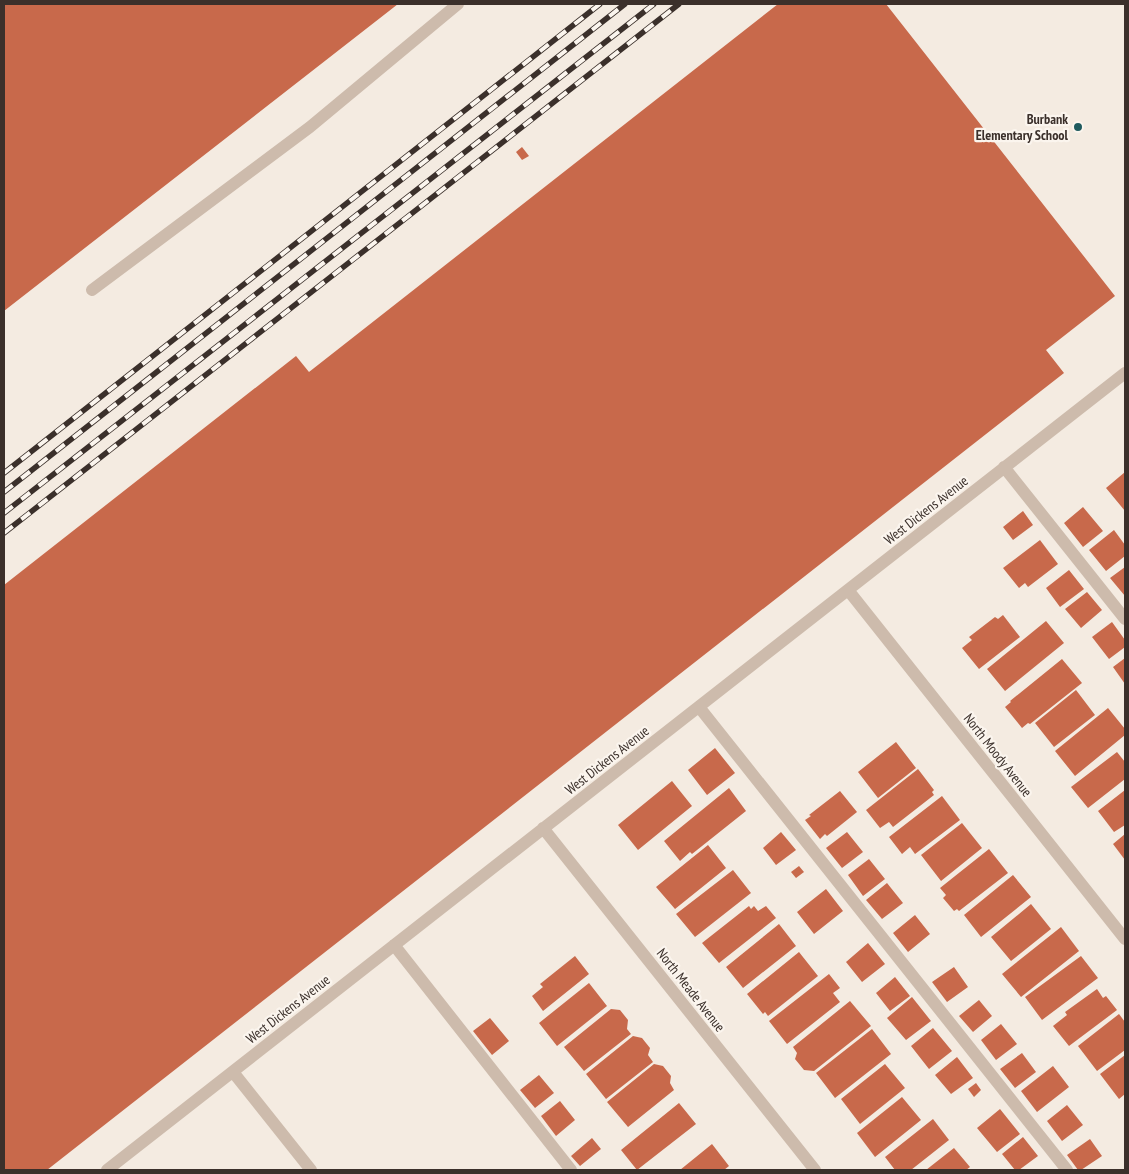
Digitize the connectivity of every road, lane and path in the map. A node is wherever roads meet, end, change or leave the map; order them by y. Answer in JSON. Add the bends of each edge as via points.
{"nodes":[{"id":1,"x":458,"y":4,"type":"edge"},
{"id":2,"x":92,"y":290,"type":"dead end"},
{"id":3,"x":1125,"y":373,"type":"edge"},
{"id":4,"x":1004,"y":467,"type":"junction"},
{"id":5,"x":848,"y":590,"type":"junction"},
{"id":6,"x":1125,"y":619,"type":"edge"},
{"id":7,"x":699,"y":707,"type":"junction"},
{"id":8,"x":544,"y":828,"type":"junction"},
{"id":9,"x":1125,"y":939,"type":"edge"},
{"id":10,"x":394,"y":945,"type":"junction"},
{"id":11,"x":233,"y":1072,"type":"junction"},
{"id":12,"x":107,"y":1170,"type":"edge"},
{"id":13,"x":312,"y":1170,"type":"edge"},
{"id":14,"x":571,"y":1170,"type":"edge"},
{"id":15,"x":815,"y":1170,"type":"edge"},
{"id":16,"x":1067,"y":1170,"type":"edge"}],
"edges":[{"from":1,"to":2,"type":"street","via":[[310,127]]},
{"from":3,"to":4,"type":"street","name":"West Dickens Avenue"},
{"from":4,"to":5,"type":"street","name":"West Dickens Avenue"},
{"from":4,"to":6,"type":"street"},
{"from":5,"to":7,"type":"street","name":"West Dickens Avenue"},
{"from":5,"to":9,"type":"street","name":"North Moody Avenue"},
{"from":7,"to":8,"type":"street","name":"West Dickens Avenue"},
{"from":7,"to":16,"type":"street"},
{"from":8,"to":10,"type":"street","name":"West Dickens Avenue"},
{"from":8,"to":15,"type":"street","name":"North Meade Avenue"},
{"from":10,"to":11,"type":"street","name":"West Dickens Avenue"},
{"from":10,"to":14,"type":"street"},
{"from":11,"to":12,"type":"street","name":"West Dickens Avenue"},
{"from":11,"to":13,"type":"street"}]}
